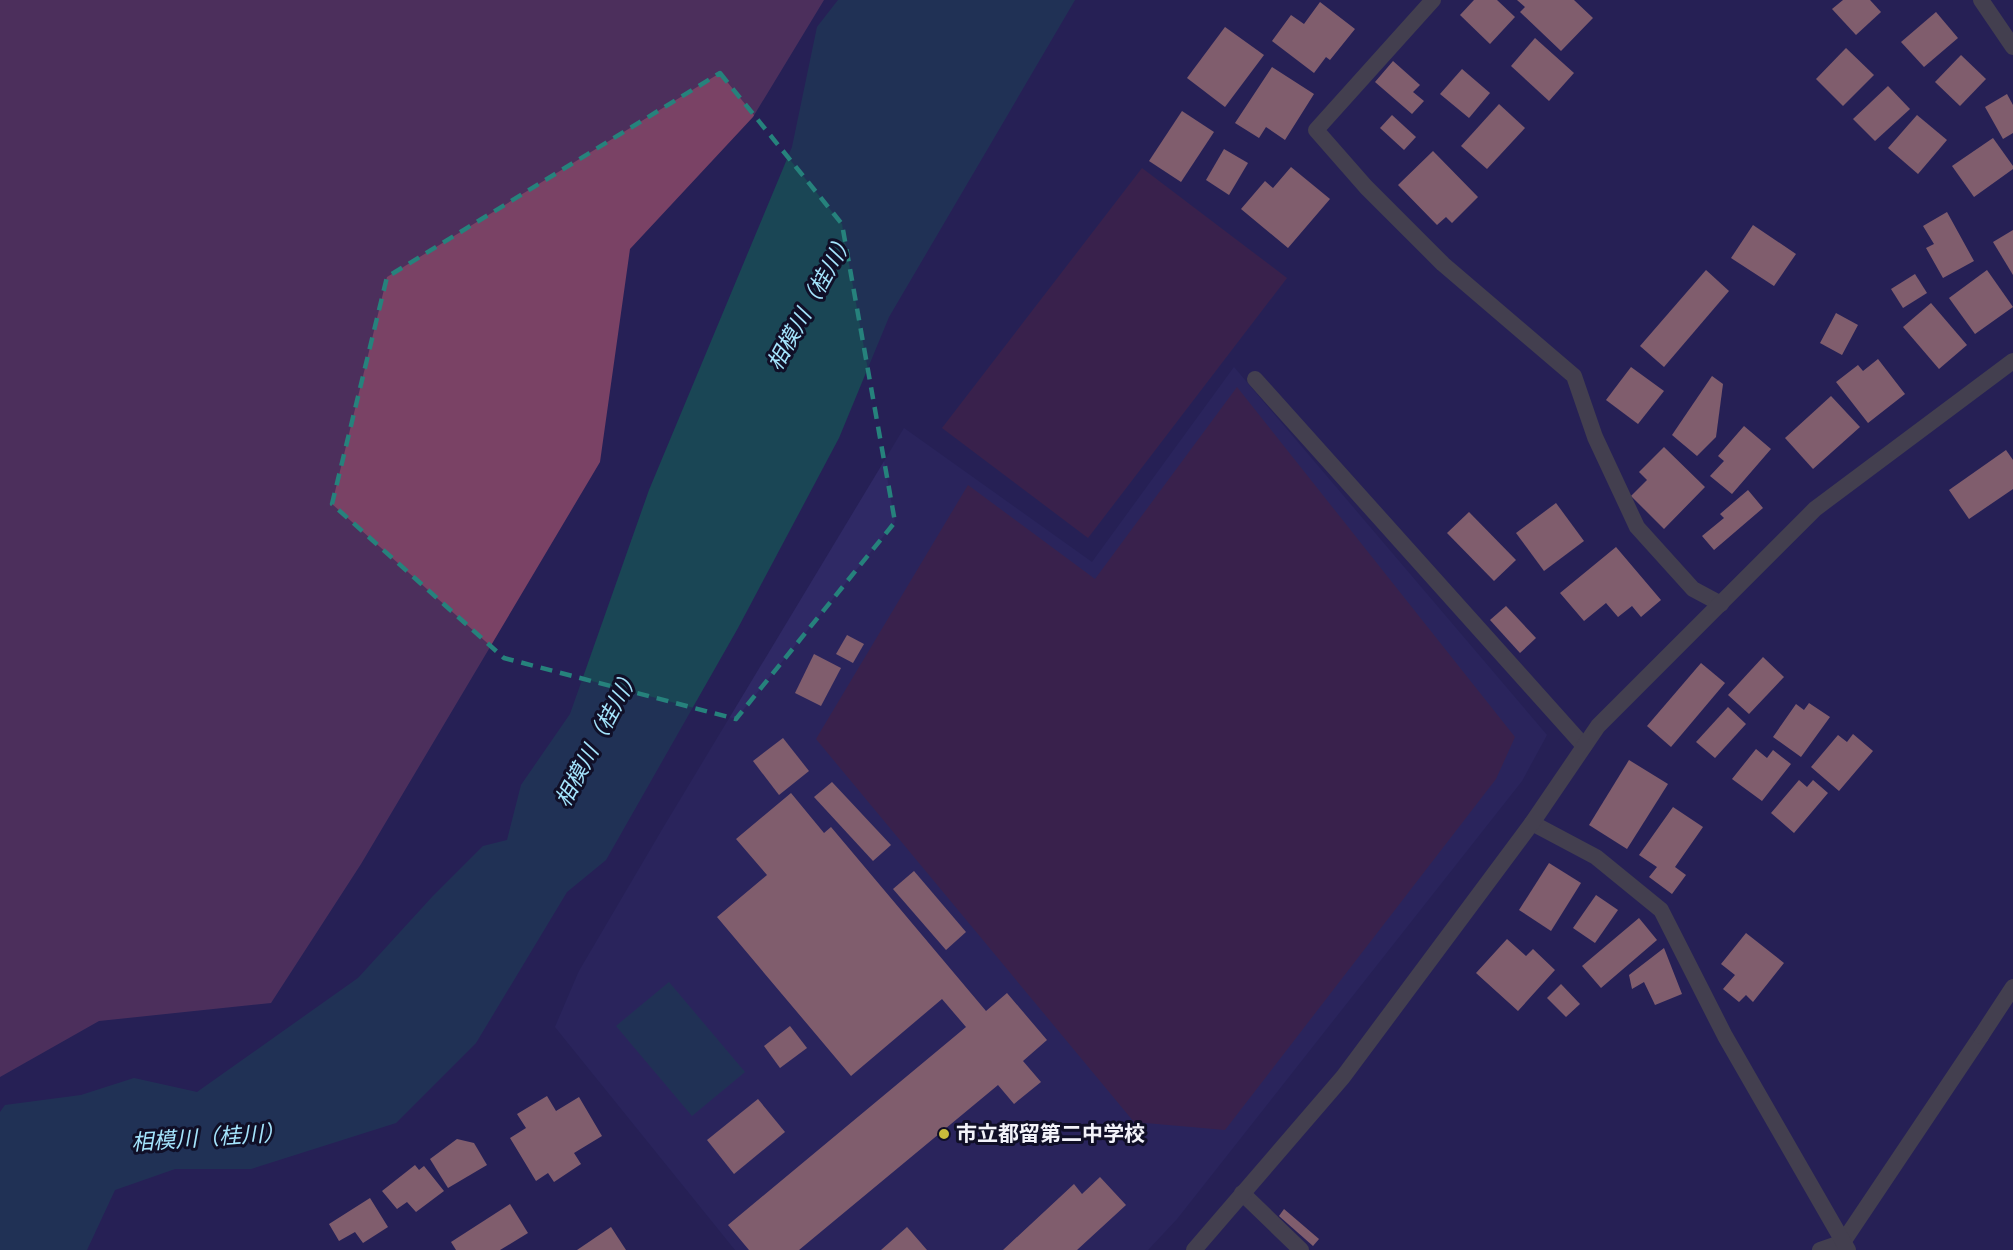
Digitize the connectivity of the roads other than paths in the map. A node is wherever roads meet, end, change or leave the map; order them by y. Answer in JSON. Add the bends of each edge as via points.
{"nodes":[{"id":1,"x":1433,"y":0,"type":"edge"},
{"id":2,"x":1981,"y":0,"type":"edge"},
{"id":3,"x":2013,"y":47,"type":"edge"},
{"id":4,"x":2013,"y":361,"type":"edge"},
{"id":5,"x":1255,"y":379,"type":"dead end"},
{"id":6,"x":1721,"y":604,"type":"junction"},
{"id":7,"x":1584,"y":746,"type":"junction"},
{"id":8,"x":1532,"y":823,"type":"junction"},
{"id":9,"x":2013,"y":987,"type":"edge"},
{"id":10,"x":1242,"y":1193,"type":"junction"},
{"id":11,"x":1845,"y":1246,"type":"edge"},
{"id":12,"x":1194,"y":1250,"type":"edge"},
{"id":13,"x":1301,"y":1250,"type":"edge"},
{"id":14,"x":1820,"y":1250,"type":"edge"}],
"edges":[{"from":1,"to":6,"type":"street","via":[[1316,130],[1443,264],[1574,376],[1595,437],[1637,527],[1693,589]]},
{"from":2,"to":3,"type":"street"},
{"from":4,"to":6,"type":"street","via":[[1815,509]]},
{"from":5,"to":7,"type":"street"},
{"from":6,"to":7,"type":"street","via":[[1598,726]]},
{"from":7,"to":8,"type":"street"},
{"from":8,"to":10,"type":"street","via":[[1343,1077]]},
{"from":8,"to":11,"type":"street","via":[[1596,857],[1661,910],[1725,1036]]},
{"from":9,"to":11,"type":"street"},
{"from":10,"to":12,"type":"street"},
{"from":10,"to":13,"type":"street"},
{"from":11,"to":14,"type":"street"}]}
